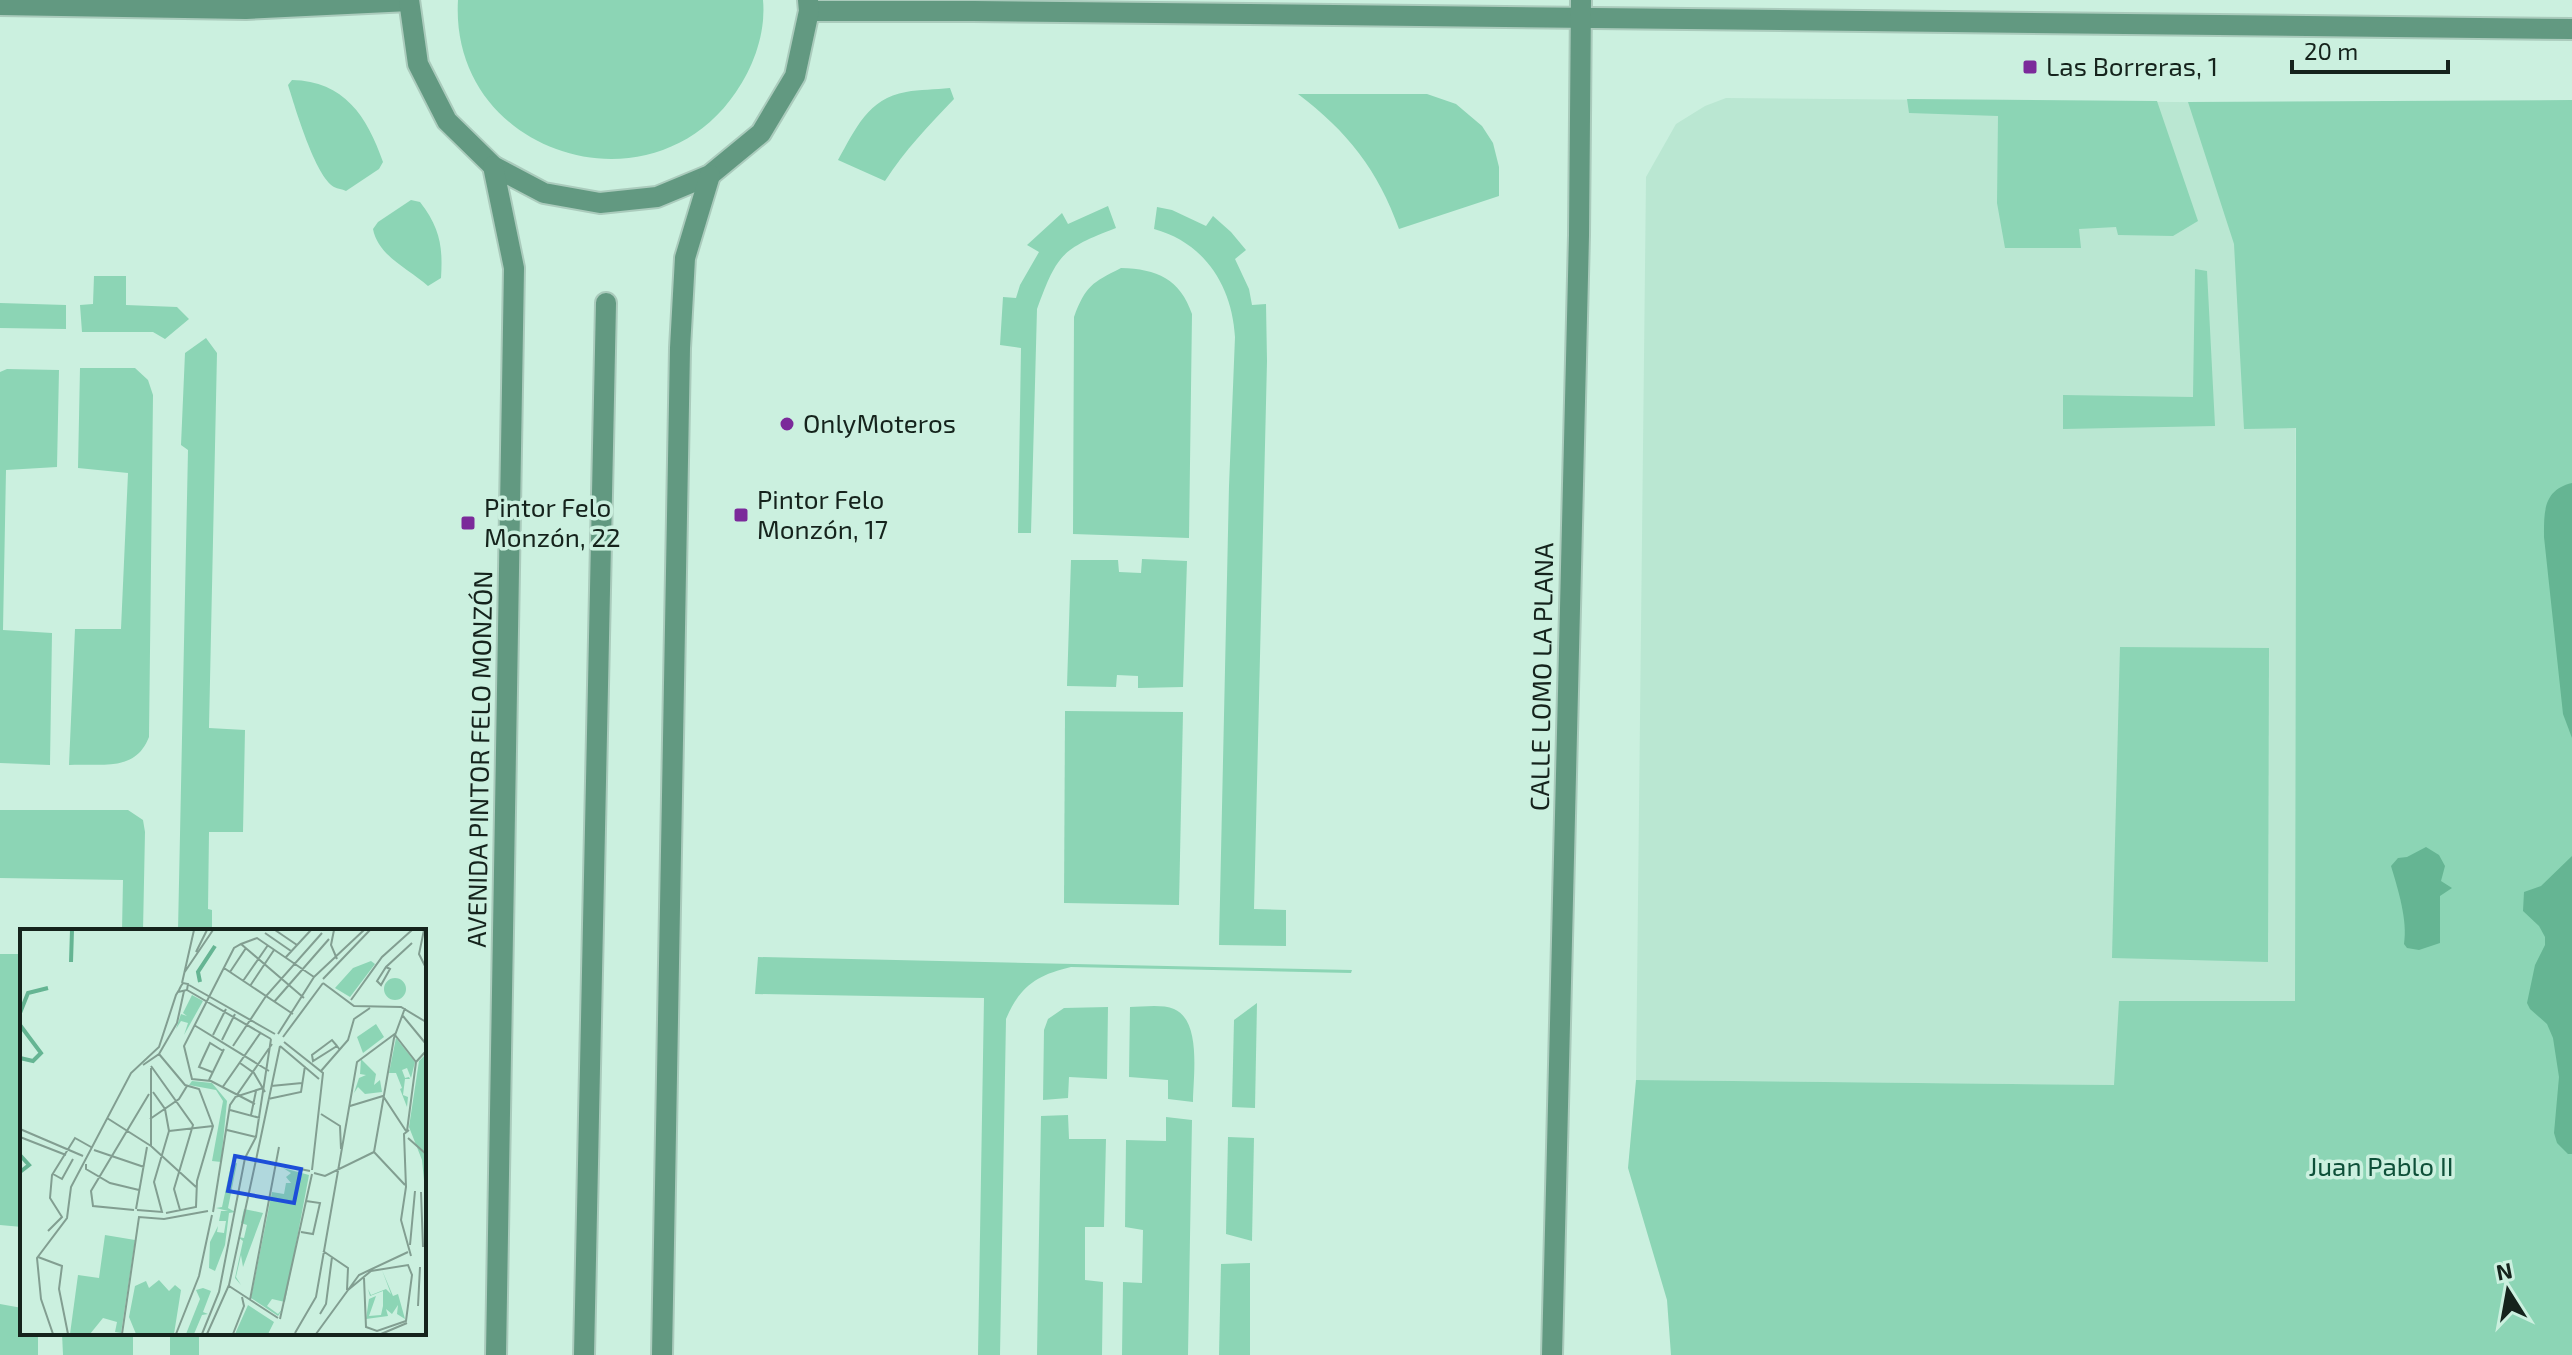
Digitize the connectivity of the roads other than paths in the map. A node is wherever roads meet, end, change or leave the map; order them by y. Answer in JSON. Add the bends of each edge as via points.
{"nodes":[{"id":1,"x":409,"y":0,"type":"edge"},
{"id":2,"x":0,"y":5,"type":"edge"},
{"id":3,"x":808,"y":6,"type":"edge"},
{"id":4,"x":1581,"y":10,"type":"edge"},
{"id":5,"x":2572,"y":29,"type":"edge"},
{"id":6,"x":493,"y":166,"type":"junction"},
{"id":7,"x":710,"y":175,"type":"junction"},
{"id":8,"x":606,"y":303,"type":"dead end"},
{"id":9,"x":496,"y":1355,"type":"edge"},
{"id":10,"x":584,"y":1355,"type":"edge"},
{"id":11,"x":662,"y":1355,"type":"edge"},
{"id":12,"x":1552,"y":1355,"type":"edge"}],
"edges":[{"from":1,"to":2,"type":"street","via":[[246,9]]},
{"from":1,"to":6,"type":"street","via":[[418,64],[447,121]]},
{"from":3,"to":4,"type":"street","via":[[973,11]]},
{"from":3,"to":7,"type":"street","via":[[795,76],[761,133]]},
{"from":4,"to":5,"type":"street"},
{"from":4,"to":12,"type":"street","name":"CALLE LOMO LA PLANA"},
{"from":6,"to":7,"type":"street","via":[[544,193],[600,203],[657,197]]},
{"from":6,"to":9,"type":"street","name":"AVENIDA PINTOR FELO MONZÓN","via":[[514,268]]},
{"from":7,"to":11,"type":"street","via":[[685,258],[680,348]]},
{"from":8,"to":10,"type":"street"}]}
